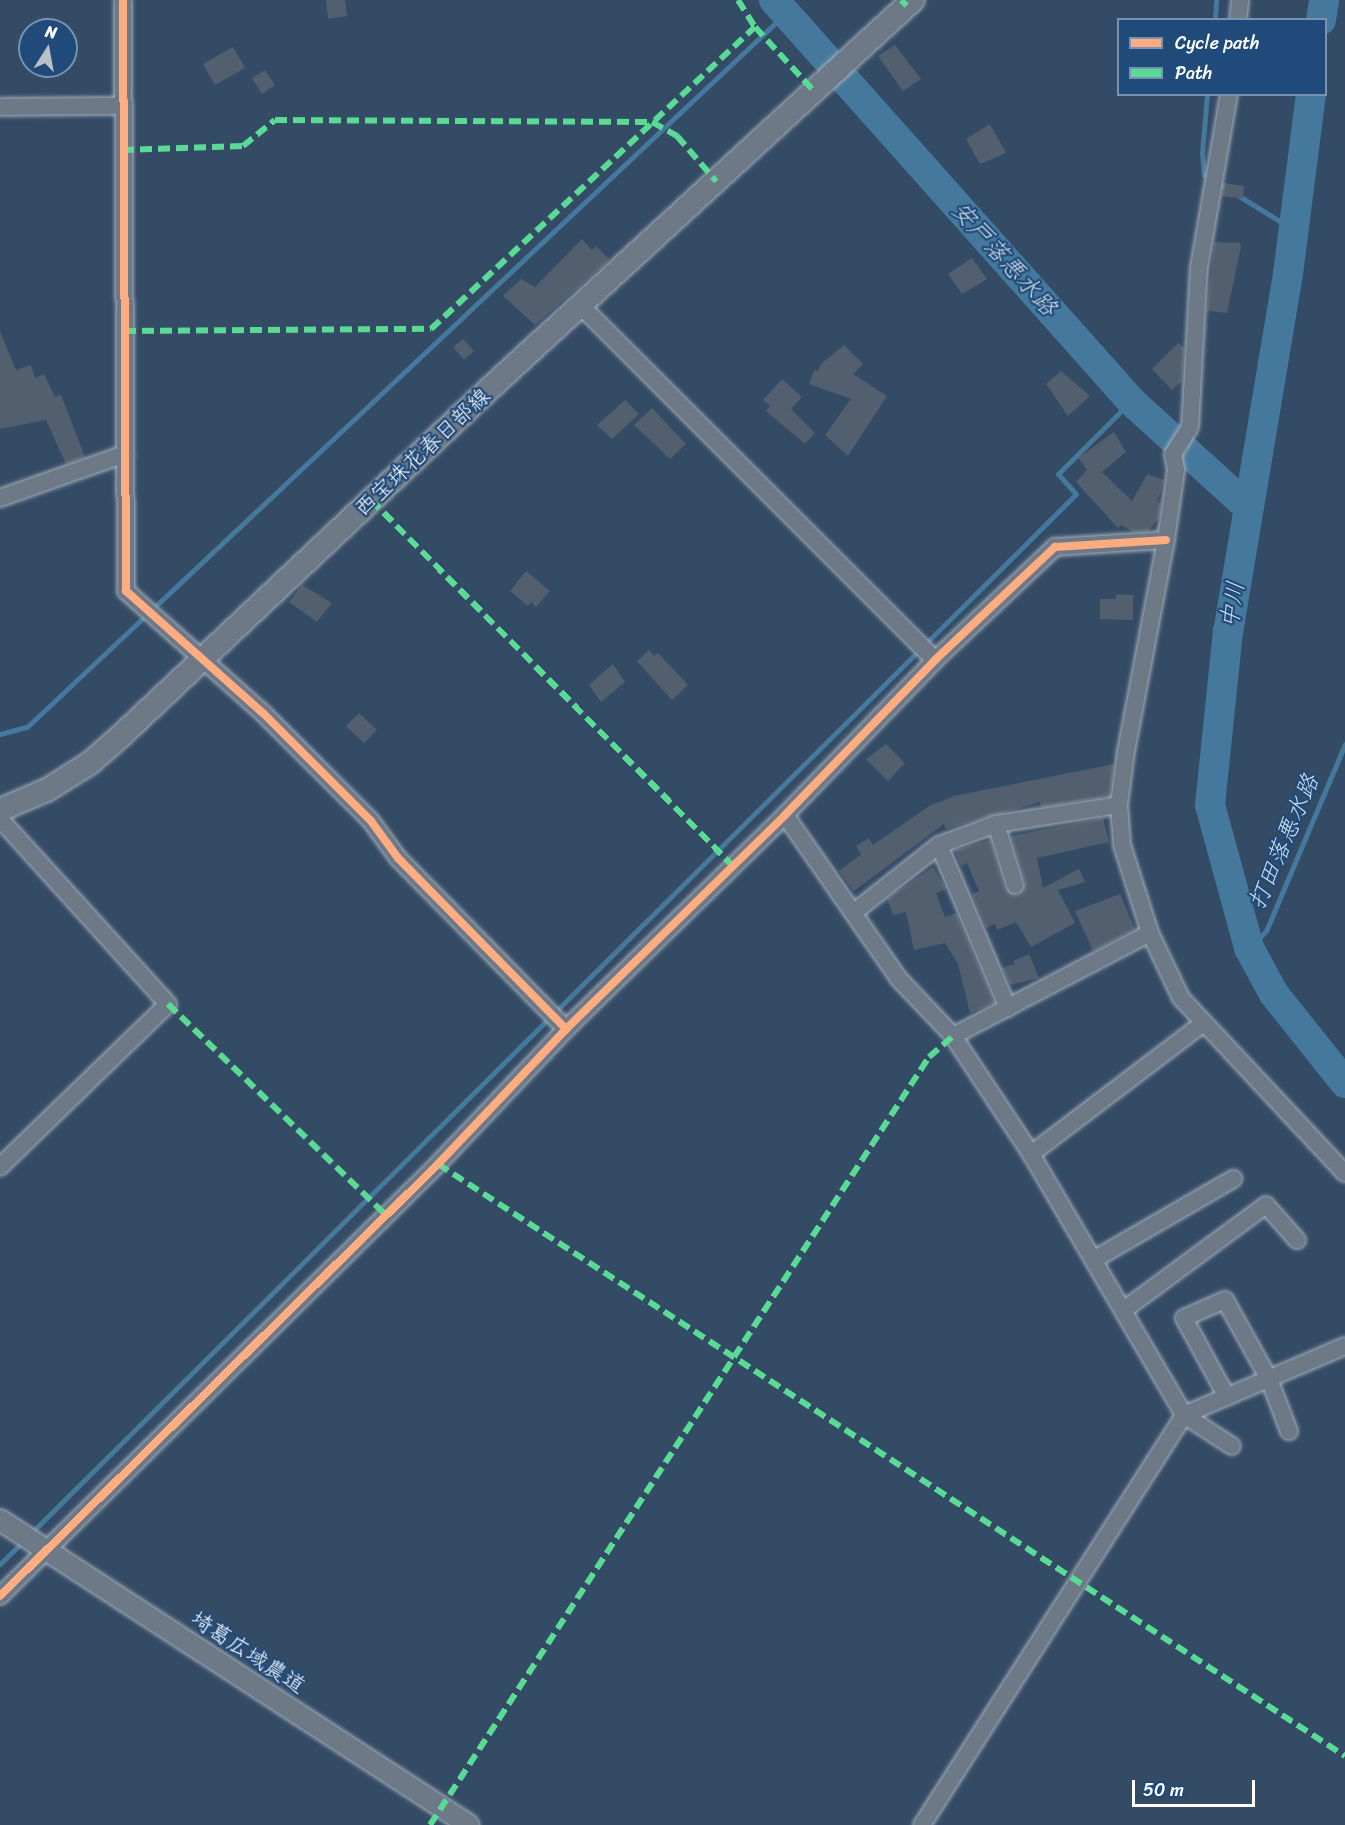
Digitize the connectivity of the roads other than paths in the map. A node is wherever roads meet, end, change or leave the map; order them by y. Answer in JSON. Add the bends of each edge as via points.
{"nodes":[{"id":1,"x":123,"y":0,"type":"edge"},
{"id":2,"x":913,"y":0,"type":"edge"},
{"id":3,"x":1240,"y":0,"type":"edge"},
{"id":4,"x":1238,"y":18,"type":"edge"},
{"id":5,"x":1229,"y":96,"type":"edge"},
{"id":6,"x":121,"y":106,"type":"junction"},
{"id":7,"x":0,"y":107,"type":"edge"},
{"id":8,"x":580,"y":305,"type":"junction"},
{"id":9,"x":125,"y":454,"type":"junction"},
{"id":10,"x":0,"y":498,"type":"edge"},
{"id":11,"x":1166,"y":540,"type":"junction"},
{"id":12,"x":202,"y":660,"type":"junction"},
{"id":13,"x":935,"y":660,"type":"junction"},
{"id":14,"x":1119,"y":805,"type":"junction"},
{"id":15,"x":0,"y":810,"type":"edge"},
{"id":16,"x":785,"y":815,"type":"junction"},
{"id":17,"x":0,"y":819,"type":"edge"},
{"id":18,"x":996,"y":824,"type":"junction"},
{"id":19,"x":939,"y":845,"type":"junction"},
{"id":20,"x":1015,"y":885,"type":"dead end"},
{"id":21,"x":852,"y":913,"type":"junction"},
{"id":22,"x":1150,"y":933,"type":"junction"},
{"id":23,"x":1008,"y":1008,"type":"junction"},
{"id":24,"x":1202,"y":1024,"type":"junction"},
{"id":25,"x":566,"y":1029,"type":"junction"},
{"id":26,"x":953,"y":1036,"type":"junction"},
{"id":27,"x":1031,"y":1154,"type":"junction"},
{"id":28,"x":0,"y":1167,"type":"edge"},
{"id":29,"x":1345,"y":1173,"type":"edge"},
{"id":30,"x":1233,"y":1179,"type":"dead end"},
{"id":31,"x":1297,"y":1240,"type":"dead end"},
{"id":32,"x":1095,"y":1259,"type":"junction"},
{"id":33,"x":1125,"y":1309,"type":"junction"},
{"id":34,"x":1345,"y":1346,"type":"edge"},
{"id":35,"x":1269,"y":1379,"type":"junction"},
{"id":36,"x":1227,"y":1397,"type":"junction"},
{"id":37,"x":1184,"y":1415,"type":"junction"},
{"id":38,"x":1288,"y":1431,"type":"dead end"},
{"id":39,"x":1232,"y":1446,"type":"dead end"},
{"id":40,"x":0,"y":1520,"type":"edge"},
{"id":41,"x":46,"y":1550,"type":"junction"},
{"id":42,"x":0,"y":1596,"type":"edge"},
{"id":43,"x":469,"y":1825,"type":"edge"},
{"id":44,"x":922,"y":1825,"type":"edge"}],
"edges":[{"from":1,"to":6,"type":"street"},
{"from":2,"to":8,"type":"main road","name":"西宝珠花春日部線"},
{"from":3,"to":4,"type":"street"},
{"from":5,"to":11,"type":"street","via":[[1199,267],[1190,427],[1173,454],[1176,470]]},
{"from":6,"to":7,"type":"street"},
{"from":6,"to":9,"type":"street"},
{"from":8,"to":12,"type":"main road","name":"西宝珠花春日部線"},
{"from":8,"to":13,"type":"street"},
{"from":9,"to":10,"type":"street"},
{"from":9,"to":12,"type":"street","via":[[126,591]]},
{"from":11,"to":13,"type":"street","via":[[1055,547]]},
{"from":11,"to":14,"type":"street"},
{"from":12,"to":15,"type":"main road","name":"西宝珠花春日部線","via":[[90,763],[47,790]]},
{"from":12,"to":25,"type":"street","via":[[263,713],[371,821],[398,858]]},
{"from":13,"to":16,"type":"street"},
{"from":14,"to":18,"type":"street"},
{"from":14,"to":22,"type":"street","via":[[1122,845]]},
{"from":16,"to":21,"type":"street"},
{"from":16,"to":25,"type":"street"},
{"from":17,"to":28,"type":"street","via":[[168,1004]]},
{"from":18,"to":19,"type":"street"},
{"from":18,"to":20,"type":"street"},
{"from":19,"to":21,"type":"street"},
{"from":19,"to":23,"type":"street"},
{"from":21,"to":26,"type":"street","via":[[900,979]]},
{"from":22,"to":23,"type":"street"},
{"from":22,"to":24,"type":"street","via":[[1181,998]]},
{"from":23,"to":26,"type":"street"},
{"from":24,"to":27,"type":"street"},
{"from":24,"to":29,"type":"street"},
{"from":25,"to":41,"type":"street","via":[[438,1164]]},
{"from":26,"to":27,"type":"street"},
{"from":27,"to":32,"type":"street"},
{"from":30,"to":32,"type":"street"},
{"from":31,"to":33,"type":"street","via":[[1266,1205]]},
{"from":32,"to":33,"type":"street"},
{"from":33,"to":37,"type":"street"},
{"from":34,"to":35,"type":"street"},
{"from":35,"to":36,"type":"street"},
{"from":35,"to":36,"type":"street","via":[[1225,1300],[1184,1318]]},
{"from":35,"to":38,"type":"street"},
{"from":36,"to":37,"type":"street"},
{"from":37,"to":39,"type":"street"},
{"from":37,"to":44,"type":"street"},
{"from":40,"to":41,"type":"street","name":"埼葛広域農道"},
{"from":41,"to":42,"type":"street"},
{"from":41,"to":43,"type":"street","name":"埼葛広域農道"}]}
